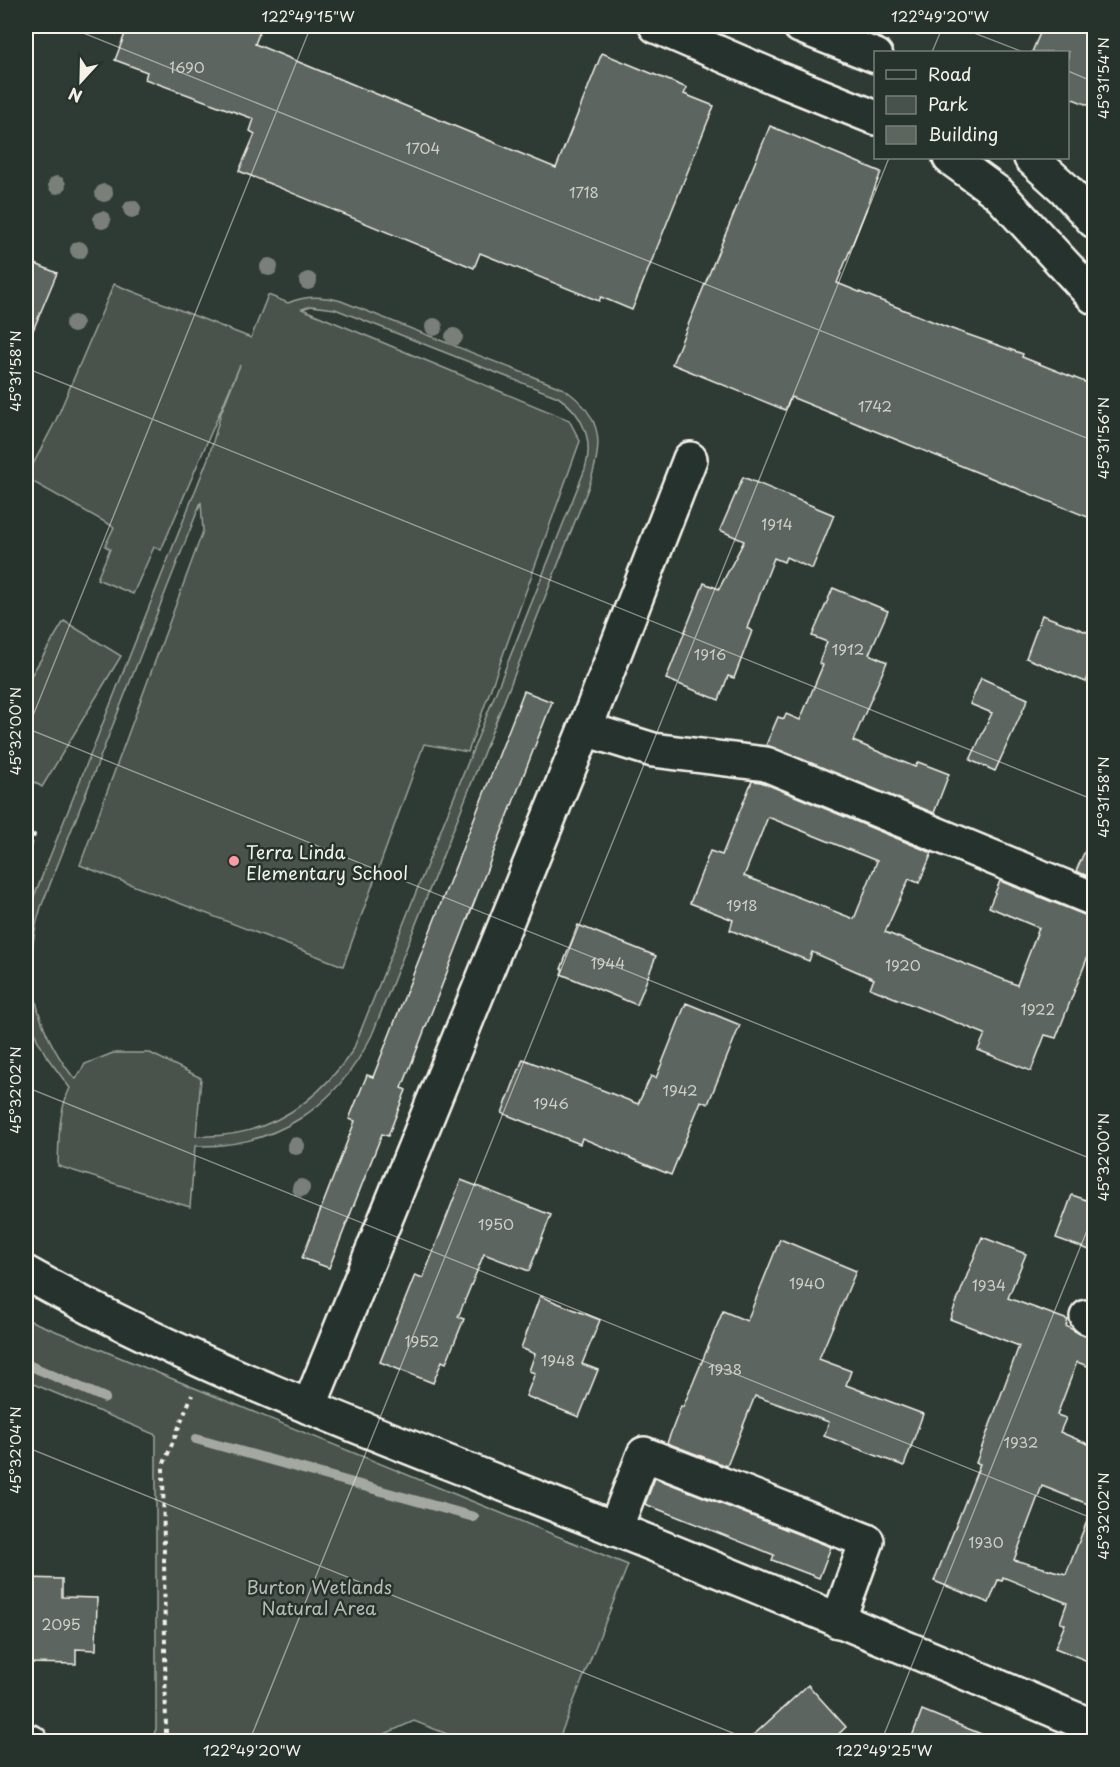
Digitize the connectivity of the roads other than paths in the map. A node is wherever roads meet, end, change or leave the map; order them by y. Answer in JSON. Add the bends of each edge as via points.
{"nodes":[{"id":1,"x":656,"y":26,"type":"edge"},
{"id":2,"x":800,"y":26,"type":"edge"},
{"id":3,"x":874,"y":55,"type":"edge"},
{"id":4,"x":874,"y":117,"type":"edge"},
{"id":5,"x":951,"y":159,"type":"edge"},
{"id":6,"x":1032,"y":159,"type":"edge"},
{"id":7,"x":1095,"y":221,"type":"edge"},
{"id":8,"x":1095,"y":297,"type":"edge"},
{"id":9,"x":690,"y":459,"type":"dead end"},
{"id":10,"x":585,"y":729,"type":"junction"},
{"id":11,"x":1095,"y":899,"type":"edge"},
{"id":12,"x":26,"y":1273,"type":"edge"},
{"id":13,"x":309,"y":1407,"type":"junction"},
{"id":14,"x":615,"y":1529,"type":"junction"},
{"id":15,"x":838,"y":1621,"type":"junction"},
{"id":16,"x":1095,"y":1727,"type":"edge"},
{"id":17,"x":26,"y":1741,"type":"edge"},
{"id":18,"x":32,"y":1742,"type":"edge"}],
"edges":[{"from":1,"to":4,"type":"street"},
{"from":2,"to":3,"type":"street"},
{"from":5,"to":8,"type":"street","via":[[998,193]]},
{"from":6,"to":7,"type":"street"},
{"from":9,"to":10,"type":"street"},
{"from":10,"to":11,"type":"street","via":[[653,750],[766,764]]},
{"from":10,"to":13,"type":"street"},
{"from":12,"to":13,"type":"street","via":[[205,1364]]},
{"from":13,"to":14,"type":"street"},
{"from":14,"to":15,"type":"street"},
{"from":14,"to":15,"type":"street","via":[[644,1454],[867,1541]]},
{"from":15,"to":16,"type":"street"},
{"from":17,"to":18,"type":"street"}]}
